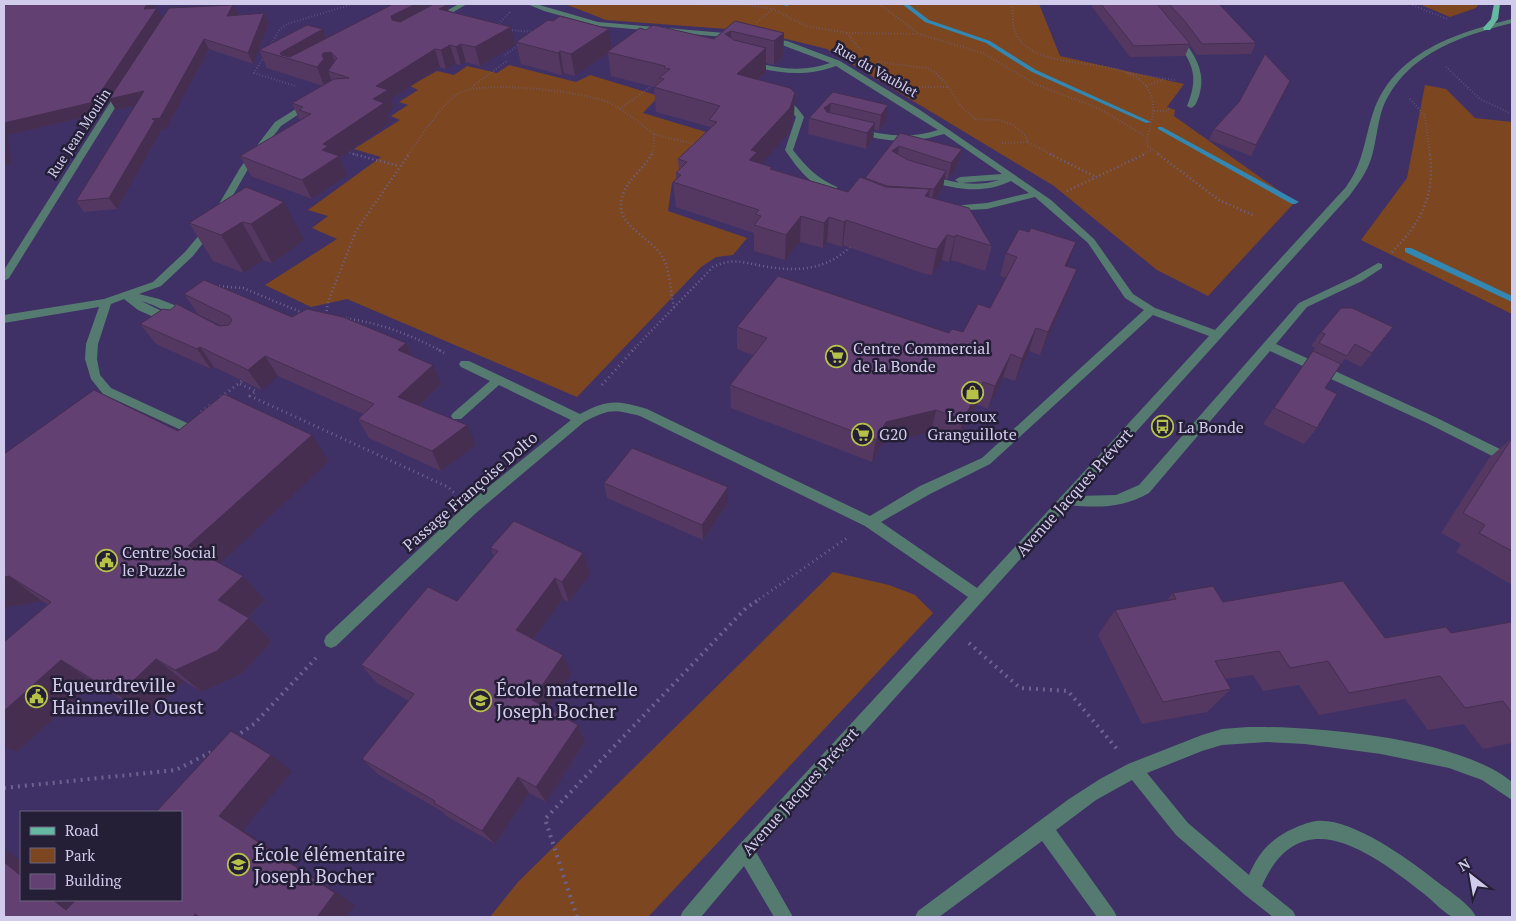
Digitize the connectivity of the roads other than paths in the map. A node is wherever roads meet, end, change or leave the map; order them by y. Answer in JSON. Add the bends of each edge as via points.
{"nodes":[{"id":1,"x":452,"y":4,"type":"edge"},
{"id":2,"x":464,"y":4,"type":"edge"},
{"id":3,"x":530,"y":4,"type":"edge"},
{"id":4,"x":1498,"y":4,"type":"edge"},
{"id":5,"x":1512,"y":21,"type":"edge"},
{"id":6,"x":1503,"y":23,"type":"junction"},
{"id":7,"x":1487,"y":28,"type":"junction"},
{"id":8,"x":1512,"y":30,"type":"edge"},
{"id":9,"x":1174,"y":33,"type":"edge"},
{"id":10,"x":746,"y":37,"type":"edge"},
{"id":11,"x":755,"y":38,"type":"edge"},
{"id":12,"x":738,"y":60,"type":"edge"},
{"id":13,"x":837,"y":63,"type":"junction"},
{"id":14,"x":774,"y":65,"type":"edge"},
{"id":15,"x":127,"y":84,"type":"edge"},
{"id":16,"x":772,"y":94,"type":"edge"},
{"id":17,"x":318,"y":99,"type":"edge"},
{"id":18,"x":1191,"y":106,"type":"dead end"},
{"id":19,"x":847,"y":129,"type":"edge"},
{"id":20,"x":880,"y":130,"type":"edge"},
{"id":21,"x":945,"y":131,"type":"junction"},
{"id":22,"x":920,"y":175,"type":"edge"},
{"id":23,"x":950,"y":177,"type":"edge"},
{"id":24,"x":1012,"y":177,"type":"junction"},
{"id":25,"x":840,"y":192,"type":"edge"},
{"id":26,"x":1037,"y":194,"type":"junction"},
{"id":27,"x":942,"y":210,"type":"edge"},
{"id":28,"x":1378,"y":266,"type":"dead end"},
{"id":29,"x":4,"y":278,"type":"edge"},
{"id":30,"x":126,"y":295,"type":"junction"},
{"id":31,"x":106,"y":302,"type":"junction"},
{"id":32,"x":1151,"y":310,"type":"junction"},
{"id":33,"x":4,"y":320,"type":"edge"},
{"id":34,"x":203,"y":322,"type":"edge"},
{"id":35,"x":183,"y":325,"type":"edge"},
{"id":36,"x":1218,"y":335,"type":"junction"},
{"id":37,"x":1270,"y":346,"type":"junction"},
{"id":38,"x":465,"y":364,"type":"road end"},
{"id":39,"x":498,"y":380,"type":"junction"},
{"id":40,"x":457,"y":416,"type":"dead end"},
{"id":41,"x":580,"y":420,"type":"junction"},
{"id":42,"x":183,"y":426,"type":"edge"},
{"id":43,"x":1512,"y":461,"type":"edge"},
{"id":44,"x":1066,"y":500,"type":"junction"},
{"id":45,"x":870,"y":522,"type":"junction"},
{"id":46,"x":978,"y":596,"type":"junction"},
{"id":47,"x":331,"y":641,"type":"road end"},
{"id":48,"x":1134,"y":770,"type":"junction"},
{"id":49,"x":1512,"y":792,"type":"edge"},
{"id":50,"x":1044,"y":829,"type":"junction"},
{"id":51,"x":745,"y":851,"type":"junction"},
{"id":52,"x":1251,"y":889,"type":"junction"},
{"id":53,"x":689,"y":917,"type":"edge"},
{"id":54,"x":784,"y":917,"type":"edge"},
{"id":55,"x":924,"y":917,"type":"edge"},
{"id":56,"x":1108,"y":917,"type":"edge"},
{"id":57,"x":1286,"y":917,"type":"edge"},
{"id":58,"x":1466,"y":917,"type":"edge"}],
"edges":[{"from":1,"to":2,"type":"street","via":[[428,20]]},
{"from":3,"to":10,"type":"street","via":[[598,24]]},
{"from":4,"to":7,"type":"main road","via":[[1494,19]]},
{"from":5,"to":6,"type":"street","name":"Avenue Jacques Prévert"},
{"from":6,"to":7,"type":"street","name":"Avenue Jacques Prévert"},
{"from":6,"to":8,"type":"street"},
{"from":7,"to":36,"type":"street","name":"Avenue Jacques Prévert","via":[[1428,51],[1394,80],[1379,109],[1366,161],[1347,193]]},
{"from":9,"to":18,"type":"street","via":[[1194,62],[1199,76],[1200,84]]},
{"from":11,"to":13,"type":"street","name":"Rue du Vaublet","via":[[784,43]]},
{"from":12,"to":13,"type":"street","via":[[794,74]]},
{"from":13,"to":14,"type":"street","via":[[798,69]]},
{"from":13,"to":21,"type":"street","name":"Rue du Vaublet"},
{"from":15,"to":29,"type":"street","name":"Rue Jean Moulin"},
{"from":16,"to":25,"type":"street","via":[[792,106],[800,117],[789,150],[803,170],[821,185]]},
{"from":17,"to":30,"type":"street","via":[[278,124],[244,168],[209,229],[189,254],[157,284]]},
{"from":19,"to":21,"type":"street","via":[[898,140],[920,139]]},
{"from":20,"to":21,"type":"street","via":[[895,134]]},
{"from":21,"to":24,"type":"street","name":"Rue du Vaublet"},
{"from":22,"to":24,"type":"street","via":[[956,187],[980,189]]},
{"from":23,"to":24,"type":"street","via":[[963,180]]},
{"from":24,"to":26,"type":"street","name":"Rue du Vaublet"},
{"from":26,"to":27,"type":"street","via":[[987,206]]},
{"from":26,"to":32,"type":"street","name":"Rue du Vaublet","via":[[1091,241],[1129,296]]},
{"from":28,"to":37,"type":"street","via":[[1303,305]]},
{"from":30,"to":31,"type":"street"},
{"from":30,"to":34,"type":"street","via":[[155,301]]},
{"from":30,"to":35,"type":"street","via":[[142,308]]},
{"from":31,"to":33,"type":"street"},
{"from":31,"to":42,"type":"street","via":[[92,344],[95,376],[107,391]]},
{"from":32,"to":36,"type":"street","name":"Rue du Vaublet"},
{"from":32,"to":45,"type":"street","via":[[986,461],[924,490]]},
{"from":36,"to":44,"type":"street","name":"Avenue Jacques Prévert"},
{"from":37,"to":43,"type":"street"},
{"from":37,"to":44,"type":"street","via":[[1144,489],[1133,497],[1113,501]]},
{"from":38,"to":39,"type":"street"},
{"from":39,"to":40,"type":"street"},
{"from":39,"to":41,"type":"street"},
{"from":41,"to":45,"type":"street","name":"Passage Françoise Dolto","via":[[603,407],[617,406],[643,412]]},
{"from":41,"to":47,"type":"street","name":"Passage Françoise Dolto","via":[[471,509]]},
{"from":44,"to":46,"type":"street","name":"Avenue Jacques Prévert"},
{"from":45,"to":46,"type":"street"},
{"from":46,"to":51,"type":"street","name":"Avenue Jacques Prévert"},
{"from":48,"to":49,"type":"street","via":[[1228,736],[1282,735],[1328,738],[1449,760],[1488,774]]},
{"from":48,"to":50,"type":"street","via":[[1070,806]]},
{"from":48,"to":52,"type":"street","via":[[1182,829]]},
{"from":50,"to":55,"type":"street"},
{"from":50,"to":56,"type":"street"},
{"from":51,"to":53,"type":"street","name":"Avenue Jacques Prévert"},
{"from":51,"to":54,"type":"street"},
{"from":52,"to":57,"type":"street"},
{"from":52,"to":58,"type":"street","via":[[1269,855],[1294,836],[1318,829],[1359,840],[1419,879]]}]}
